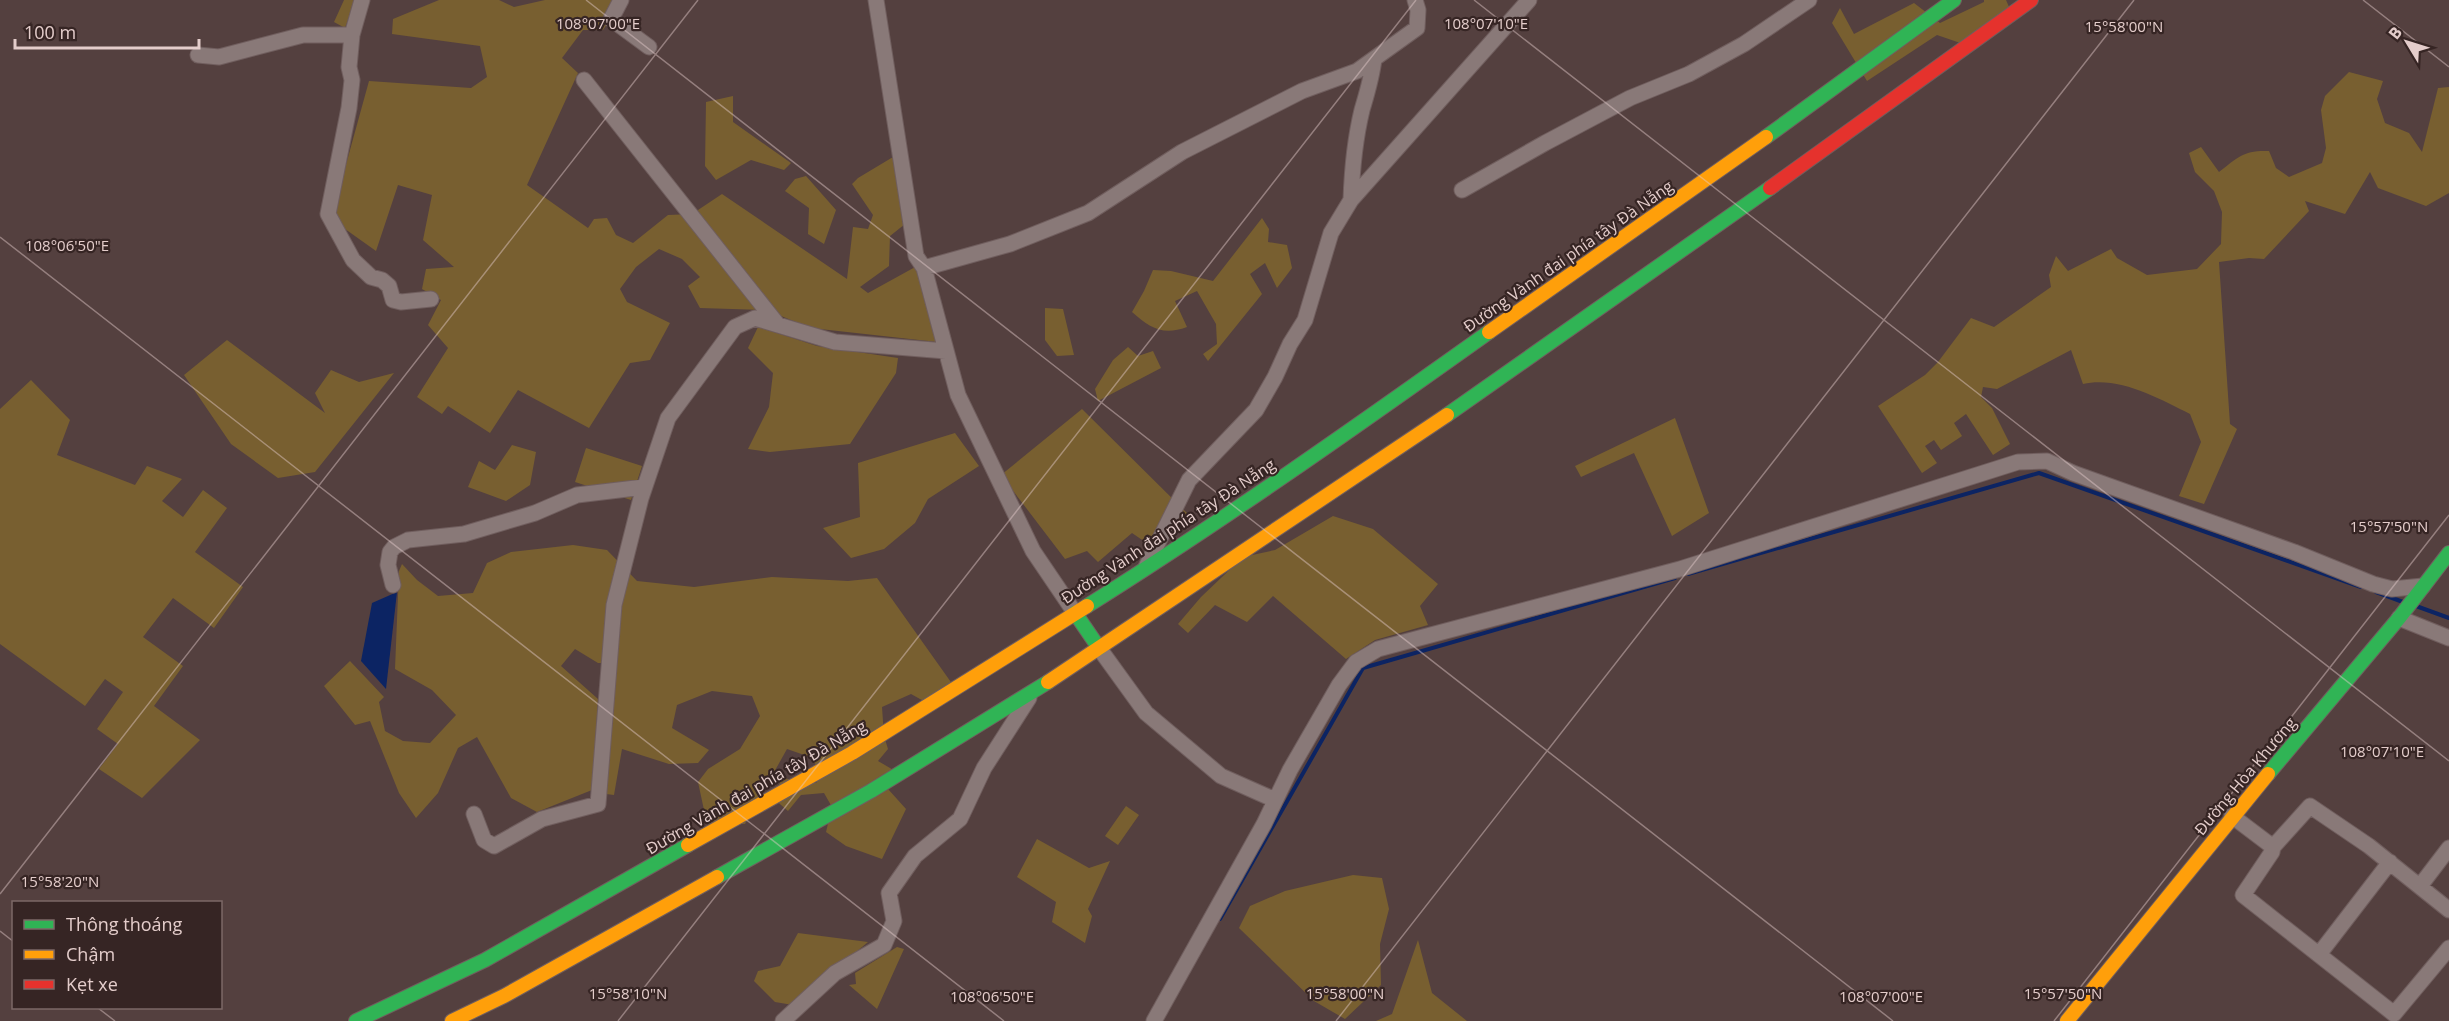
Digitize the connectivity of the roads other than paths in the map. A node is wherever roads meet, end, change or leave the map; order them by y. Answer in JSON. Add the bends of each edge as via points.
{"nodes":[{"id":1,"x":362,"y":0,"type":"edge"},
{"id":2,"x":621,"y":0,"type":"edge"},
{"id":3,"x":876,"y":0,"type":"edge"},
{"id":4,"x":1415,"y":0,"type":"edge"},
{"id":5,"x":1529,"y":0,"type":"edge"},
{"id":6,"x":1809,"y":0,"type":"edge"},
{"id":7,"x":1954,"y":0,"type":"edge"},
{"id":8,"x":2031,"y":0,"type":"edge"},
{"id":9,"x":352,"y":35,"type":"junction"},
{"id":10,"x":649,"y":47,"type":"dead end"},
{"id":11,"x":198,"y":55,"type":"dead end"},
{"id":12,"x":1374,"y":59,"type":"junction"},
{"id":13,"x":584,"y":80,"type":"dead end"},
{"id":14,"x":1462,"y":190,"type":"dead end"},
{"id":15,"x":1351,"y":200,"type":"junction"},
{"id":16,"x":924,"y":268,"type":"junction"},
{"id":17,"x":431,"y":299,"type":"dead end"},
{"id":18,"x":778,"y":324,"type":"junction"},
{"id":19,"x":946,"y":351,"type":"junction"},
{"id":20,"x":644,"y":487,"type":"junction"},
{"id":21,"x":2449,"y":553,"type":"edge"},
{"id":22,"x":1144,"y":570,"type":"junction"},
{"id":23,"x":393,"y":585,"type":"dead end"},
{"id":24,"x":2423,"y":586,"type":"junction"},
{"id":25,"x":1075,"y":613,"type":"junction"},
{"id":26,"x":2398,"y":618,"type":"junction"},
{"id":27,"x":2449,"y":638,"type":"edge"},
{"id":28,"x":1099,"y":648,"type":"junction"},
{"id":29,"x":1032,"y":692,"type":"junction"},
{"id":30,"x":1275,"y":800,"type":"junction"},
{"id":31,"x":474,"y":814,"type":"dead end"},
{"id":32,"x":2232,"y":816,"type":"junction"},
{"id":33,"x":2273,"y":847,"type":"junction"},
{"id":34,"x":2449,"y":848,"type":"edge"},
{"id":35,"x":2390,"y":862,"type":"junction"},
{"id":36,"x":2420,"y":886,"type":"junction"},
{"id":37,"x":2449,"y":910,"type":"edge"},
{"id":38,"x":2449,"y":948,"type":"edge"},
{"id":39,"x":2320,"y":953,"type":"junction"},
{"id":40,"x":356,"y":1021,"type":"edge"},
{"id":41,"x":452,"y":1021,"type":"edge"},
{"id":42,"x":783,"y":1021,"type":"edge"},
{"id":43,"x":1154,"y":1021,"type":"edge"},
{"id":44,"x":2067,"y":1021,"type":"edge"}],
"edges":[{"from":1,"to":9,"type":"street"},
{"from":2,"to":10,"type":"street","via":[[611,19]]},
{"from":3,"to":16,"type":"street","via":[[916,256]]},
{"from":4,"to":12,"type":"street","via":[[1417,28]]},
{"from":5,"to":15,"type":"street"},
{"from":6,"to":14,"type":"street","via":[[1735,49],[1689,74],[1630,98]]},
{"from":7,"to":22,"type":"main road","name":"Đường Vành đai phía tây Đà Nẵng","via":[[1366,419]]},
{"from":8,"to":28,"type":"main road","via":[[1404,446]]},
{"from":9,"to":11,"type":"street","via":[[303,35],[219,57]]},
{"from":9,"to":17,"type":"street","via":[[349,108],[328,214],[352,260],[370,277],[389,286],[393,300]]},
{"from":12,"to":15,"type":"street","via":[[1352,172]]},
{"from":12,"to":16,"type":"street","via":[[1357,71],[1302,91],[1182,152],[1089,213],[1010,243]]},
{"from":13,"to":18,"type":"street"},
{"from":15,"to":22,"type":"street","via":[[1331,233],[1305,320],[1261,402],[1189,480]]},
{"from":16,"to":19,"type":"street"},
{"from":18,"to":19,"type":"street","via":[[835,342]]},
{"from":18,"to":20,"type":"street","via":[[755,318],[735,327],[668,418]]},
{"from":19,"to":25,"type":"street","via":[[958,395],[1033,551]]},
{"from":20,"to":23,"type":"street","via":[[577,495],[536,513],[464,534],[408,540],[390,552],[388,565]]},
{"from":20,"to":31,"type":"street","via":[[614,605],[598,804],[542,819],[494,846],[484,840]]},
{"from":21,"to":24,"type":"main road","name":"Đường Hòa Khương"},
{"from":22,"to":25,"type":"main road","name":"Đường Vành đai phía tây Đà Nẵng"},
{"from":24,"to":26,"type":"main road","name":"Đường Hòa Khương"},
{"from":24,"to":30,"type":"street","via":[[2392,590],[2047,461],[2018,462],[1680,569],[1378,649],[1356,662],[1339,685]]},
{"from":25,"to":28,"type":"main road"},
{"from":25,"to":40,"type":"main road","name":"Đường Vành đai phía tây Đà Nẵng","via":[[852,753],[485,960]]},
{"from":26,"to":27,"type":"street"},
{"from":26,"to":32,"type":"main road","name":"Đường Hòa Khương"},
{"from":28,"to":29,"type":"main road"},
{"from":28,"to":30,"type":"street","via":[[1146,713],[1221,776]]},
{"from":29,"to":41,"type":"main road","via":[[871,791],[504,996]]},
{"from":29,"to":42,"type":"street","via":[[984,768],[960,819],[915,856],[889,893],[894,921],[884,945],[836,973]]},
{"from":30,"to":43,"type":"street"},
{"from":32,"to":33,"type":"street"},
{"from":32,"to":44,"type":"main road","name":"Đường Hòa Khương"},
{"from":33,"to":35,"type":"street","via":[[2310,806]]},
{"from":33,"to":39,"type":"street","via":[[2243,894]]},
{"from":34,"to":36,"type":"street"},
{"from":35,"to":36,"type":"street"},
{"from":35,"to":39,"type":"street"},
{"from":36,"to":37,"type":"street"},
{"from":38,"to":39,"type":"street","via":[[2394,1014]]}]}
